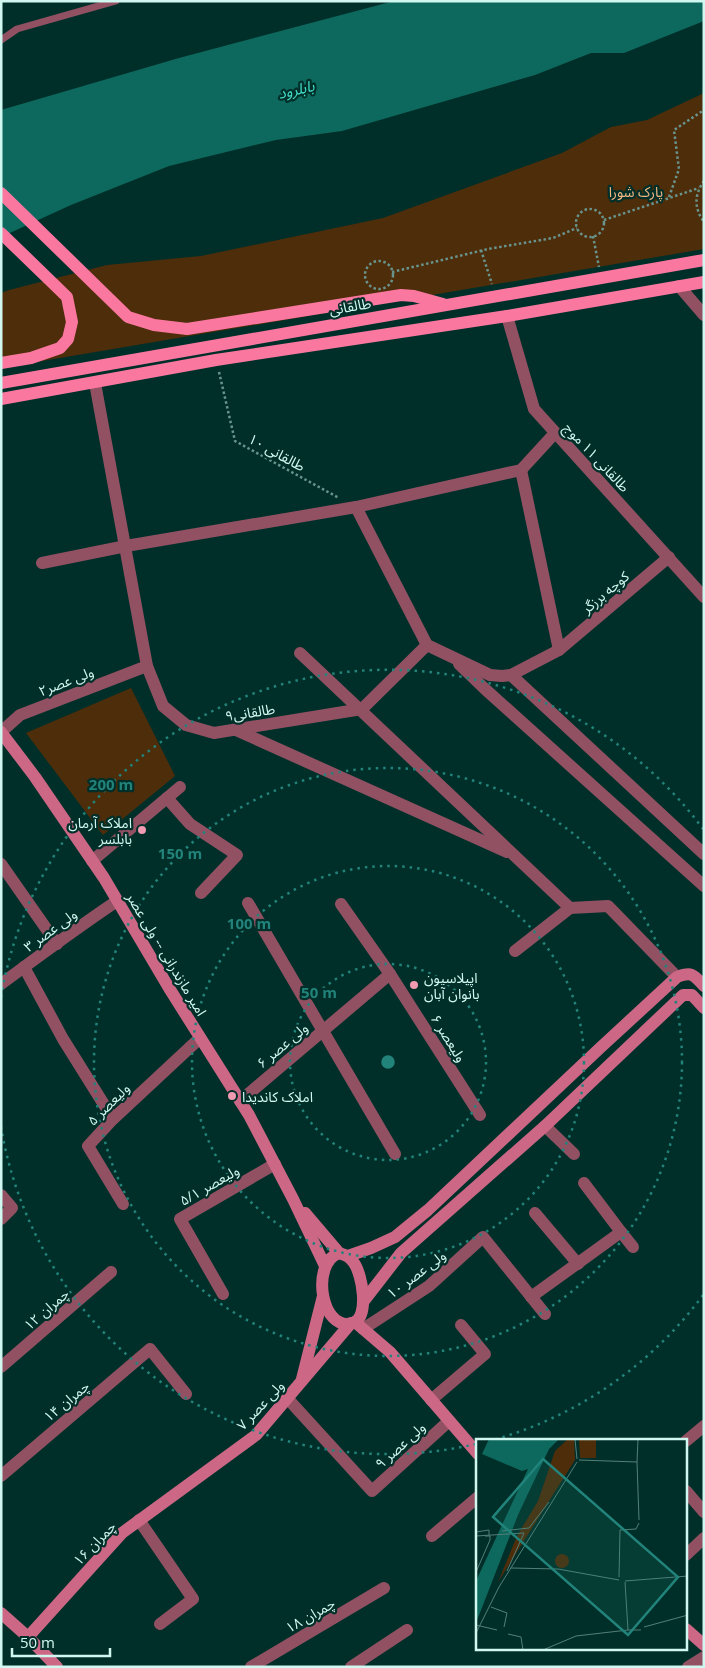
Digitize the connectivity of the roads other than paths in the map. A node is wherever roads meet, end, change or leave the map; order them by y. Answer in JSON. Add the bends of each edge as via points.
{"nodes":[{"id":1,"x":116,"y":1,"type":"edge"},
{"id":2,"x":1,"y":40,"type":"edge"},
{"id":3,"x":1,"y":193,"type":"edge"},
{"id":4,"x":1,"y":233,"type":"edge"},
{"id":5,"x":704,"y":260,"type":"edge"},
{"id":6,"x":704,"y":282,"type":"edge"},
{"id":7,"x":679,"y":286,"type":"junction"},
{"id":8,"x":446,"y":305,"type":"junction"},
{"id":9,"x":704,"y":315,"type":"edge"},
{"id":10,"x":507,"y":316,"type":"junction"},
{"id":11,"x":1,"y":363,"type":"edge"},
{"id":12,"x":1,"y":383,"type":"edge"},
{"id":13,"x":95,"y":383,"type":"junction"},
{"id":14,"x":1,"y":399,"type":"edge"},
{"id":15,"x":555,"y":433,"type":"junction"},
{"id":16,"x":521,"y":470,"type":"junction"},
{"id":17,"x":356,"y":507,"type":"junction"},
{"id":18,"x":126,"y":546,"type":"junction"},
{"id":19,"x":669,"y":557,"type":"junction"},
{"id":20,"x":42,"y":563,"type":"dead end"},
{"id":21,"x":704,"y":597,"type":"edge"},
{"id":22,"x":427,"y":645,"type":"junction"},
{"id":23,"x":559,"y":650,"type":"junction"},
{"id":24,"x":300,"y":653,"type":"dead end"},
{"id":25,"x":452,"y":657,"type":"junction"},
{"id":26,"x":147,"y":666,"type":"junction"},
{"id":27,"x":511,"y":675,"type":"junction"},
{"id":28,"x":362,"y":710,"type":"junction"},
{"id":29,"x":236,"y":730,"type":"junction"},
{"id":30,"x":1,"y":732,"type":"edge"},
{"id":31,"x":180,"y":787,"type":"dead end"},
{"id":32,"x":167,"y":798,"type":"junction"},
{"id":33,"x":704,"y":854,"type":"edge"},
{"id":34,"x":515,"y":856,"type":"junction"},
{"id":35,"x":92,"y":861,"type":"junction"},
{"id":36,"x":1,"y":864,"type":"edge"},
{"id":37,"x":704,"y":886,"type":"edge"},
{"id":38,"x":201,"y":893,"type":"dead end"},
{"id":39,"x":117,"y":901,"type":"junction"},
{"id":40,"x":248,"y":903,"type":"dead end"},
{"id":41,"x":341,"y":904,"type":"dead end"},
{"id":42,"x":570,"y":908,"type":"junction"},
{"id":43,"x":57,"y":944,"type":"junction"},
{"id":44,"x":515,"y":951,"type":"dead end"},
{"id":45,"x":24,"y":967,"type":"junction"},
{"id":46,"x":390,"y":974,"type":"junction"},
{"id":47,"x":677,"y":977,"type":"junction"},
{"id":48,"x":1,"y":984,"type":"edge"},
{"id":49,"x":704,"y":986,"type":"edge"},
{"id":50,"x":704,"y":1008,"type":"edge"},
{"id":51,"x":322,"y":1031,"type":"junction"},
{"id":52,"x":200,"y":1038,"type":"junction"},
{"id":53,"x":566,"y":1080,"type":"junction"},
{"id":54,"x":578,"y":1094,"type":"junction"},
{"id":55,"x":240,"y":1101,"type":"junction"},
{"id":56,"x":480,"y":1115,"type":"dead end"},
{"id":57,"x":113,"y":1119,"type":"junction"},
{"id":58,"x":545,"y":1126,"type":"junction"},
{"id":59,"x":394,"y":1154,"type":"dead end"},
{"id":60,"x":574,"y":1154,"type":"dead end"},
{"id":61,"x":275,"y":1164,"type":"junction"},
{"id":62,"x":584,"y":1183,"type":"dead end"},
{"id":63,"x":1,"y":1195,"type":"edge"},
{"id":64,"x":293,"y":1199,"type":"junction"},
{"id":65,"x":123,"y":1204,"type":"dead end"},
{"id":66,"x":536,"y":1213,"type":"dead end"},
{"id":67,"x":1,"y":1219,"type":"edge"},
{"id":68,"x":620,"y":1232,"type":"junction"},
{"id":69,"x":633,"y":1247,"type":"dead end"},
{"id":70,"x":343,"y":1254,"type":"junction"},
{"id":71,"x":578,"y":1264,"type":"junction"},
{"id":72,"x":325,"y":1266,"type":"junction"},
{"id":73,"x":111,"y":1272,"type":"dead end"},
{"id":74,"x":223,"y":1294,"type":"dead end"},
{"id":75,"x":324,"y":1294,"type":"junction"},
{"id":76,"x":531,"y":1297,"type":"junction"},
{"id":77,"x":363,"y":1302,"type":"junction"},
{"id":78,"x":545,"y":1314,"type":"dead end"},
{"id":79,"x":356,"y":1325,"type":"junction"},
{"id":80,"x":462,"y":1325,"type":"dead end"},
{"id":81,"x":1,"y":1367,"type":"edge"},
{"id":82,"x":300,"y":1383,"type":"junction"},
{"id":83,"x":186,"y":1394,"type":"dead end"},
{"id":84,"x":288,"y":1399,"type":"junction"},
{"id":85,"x":431,"y":1400,"type":"junction"},
{"id":86,"x":449,"y":1421,"type":"junction"},
{"id":87,"x":704,"y":1426,"type":"edge"},
{"id":88,"x":688,"y":1439,"type":"edge"},
{"id":89,"x":476,"y":1452,"type":"edge"},
{"id":90,"x":1,"y":1476,"type":"edge"},
{"id":91,"x":192,"y":1481,"type":"joint"},
{"id":92,"x":688,"y":1493,"type":"edge"},
{"id":93,"x":476,"y":1499,"type":"edge"},
{"id":94,"x":704,"y":1512,"type":"edge"},
{"id":95,"x":139,"y":1520,"type":"junction"},
{"id":96,"x":432,"y":1536,"type":"dead end"},
{"id":97,"x":704,"y":1538,"type":"edge"},
{"id":98,"x":688,"y":1553,"type":"edge"},
{"id":99,"x":384,"y":1588,"type":"dead end"},
{"id":100,"x":1,"y":1613,"type":"edge"},
{"id":101,"x":160,"y":1624,"type":"dead end"},
{"id":102,"x":407,"y":1630,"type":"dead end"},
{"id":103,"x":688,"y":1631,"type":"edge"},
{"id":104,"x":28,"y":1637,"type":"junction"},
{"id":105,"x":704,"y":1645,"type":"edge"},
{"id":106,"x":704,"y":1656,"type":"edge"},
{"id":107,"x":57,"y":1667,"type":"edge"},
{"id":108,"x":251,"y":1667,"type":"edge"},
{"id":109,"x":351,"y":1667,"type":"edge"},
{"id":110,"x":688,"y":1667,"type":"edge"}],
"edges":[{"from":1,"to":2,"type":"lane","via":[[18,29]]},
{"from":3,"to":8,"type":"main road","via":[[118,308],[141,322],[187,330],[407,295]]},
{"from":4,"to":11,"type":"main road","via":[[67,297],[72,322],[68,339],[60,348]]},
{"from":5,"to":8,"type":"main road","name":"طالقانی"},
{"from":6,"to":7,"type":"main road"},
{"from":7,"to":9,"type":"street"},
{"from":7,"to":10,"type":"main road"},
{"from":8,"to":12,"type":"main road","name":"طالقانی"},
{"from":10,"to":13,"type":"main road","via":[[216,360]]},
{"from":10,"to":15,"type":"street","name":"طالقانی ۱۱ موج","via":[[534,409]]},
{"from":13,"to":14,"type":"main road"},
{"from":13,"to":18,"type":"street","name":"طالقانی۹"},
{"from":15,"to":16,"type":"street"},
{"from":15,"to":19,"type":"street","name":"طالقانی ۱۱ موج"},
{"from":16,"to":17,"type":"street"},
{"from":16,"to":23,"type":"street"},
{"from":17,"to":18,"type":"street"},
{"from":17,"to":22,"type":"street"},
{"from":18,"to":20,"type":"street"},
{"from":18,"to":26,"type":"street","name":"طالقانی۹"},
{"from":19,"to":21,"type":"street","name":"طالقانی ۱۱ موج"},
{"from":19,"to":23,"type":"street","name":"کوچه برزگر"},
{"from":22,"to":25,"type":"street"},
{"from":22,"to":28,"type":"street"},
{"from":23,"to":27,"type":"street","name":"کوچه برزگر"},
{"from":24,"to":28,"type":"street"},
{"from":25,"to":27,"type":"street","via":[[490,675]]},
{"from":25,"to":37,"type":"street"},
{"from":26,"to":29,"type":"street","name":"طالقانی۹","via":[[163,706],[186,725],[214,733]]},
{"from":26,"to":30,"type":"street","name":"ولی عصر۲","via":[[20,715]]},
{"from":27,"to":33,"type":"street"},
{"from":28,"to":29,"type":"street","name":"طالقانی۹"},
{"from":28,"to":34,"type":"street"},
{"from":29,"to":34,"type":"street"},
{"from":30,"to":35,"type":"street","name":"امیر مازندرانی -- ولی عصر"},
{"from":31,"to":32,"type":"street"},
{"from":32,"to":35,"type":"street"},
{"from":32,"to":38,"type":"street","via":[[190,824],[237,855]]},
{"from":34,"to":42,"type":"street"},
{"from":35,"to":39,"type":"street","name":"امیر مازندرانی -- ولی عصر"},
{"from":36,"to":43,"type":"street"},
{"from":39,"to":43,"type":"street","name":"ولی عصر ۳"},
{"from":39,"to":52,"type":"street","name":"امیر مازندرانی -- ولی عصر"},
{"from":40,"to":51,"type":"street"},
{"from":41,"to":46,"type":"street","name":"ولیعصر ۶"},
{"from":42,"to":44,"type":"street"},
{"from":42,"to":47,"type":"street","via":[[608,906]]},
{"from":43,"to":45,"type":"street","name":"ولی عصر ۳"},
{"from":45,"to":48,"type":"street","name":"ولی عصر ۳"},
{"from":45,"to":57,"type":"street","via":[[63,1039]]},
{"from":46,"to":51,"type":"street","name":"ولی عصر ۶"},
{"from":46,"to":56,"type":"street","name":"ولیعصر ۶"},
{"from":47,"to":49,"type":"street","via":[[692,974]]},
{"from":47,"to":53,"type":"street"},
{"from":50,"to":54,"type":"street","via":[[692,995],[682,995]]},
{"from":51,"to":55,"type":"street","name":"ولی عصر ۶"},
{"from":51,"to":59,"type":"street"},
{"from":52,"to":55,"type":"street","name":"امیر مازندرانی -- ولی عصر"},
{"from":52,"to":57,"type":"street","name":"ولیعصر ۵"},
{"from":53,"to":54,"type":"street"},
{"from":53,"to":70,"type":"street","via":[[395,1237],[371,1248]]},
{"from":54,"to":58,"type":"street"},
{"from":55,"to":61,"type":"street","name":"امیر مازندرانی -- ولی عصر"},
{"from":57,"to":65,"type":"street","name":"ولیعصر ۵","via":[[88,1146]]},
{"from":58,"to":60,"type":"street"},
{"from":58,"to":77,"type":"street","via":[[401,1253]]},
{"from":61,"to":64,"type":"street","name":"امیر مازندرانی -- ولی عصر"},
{"from":61,"to":74,"type":"street","name":"ولیعصر ۵/۱","via":[[180,1219]]},
{"from":62,"to":68,"type":"street"},
{"from":63,"to":67,"type":"street","via":[[12,1208]]},
{"from":64,"to":70,"type":"street"},
{"from":64,"to":72,"type":"street"},
{"from":66,"to":71,"type":"street"},
{"from":68,"to":69,"type":"street"},
{"from":68,"to":71,"type":"street"},
{"from":70,"to":72,"type":"street","via":[[329,1259]]},
{"from":70,"to":77,"type":"street","via":[[358,1269]]},
{"from":71,"to":76,"type":"street"},
{"from":72,"to":75,"type":"street"},
{"from":73,"to":81,"type":"street","name":"چمران ۱۲"},
{"from":75,"to":79,"type":"street","via":[[327,1310],[334,1319]]},
{"from":75,"to":82,"type":"street","name":"ولی عصر ۷"},
{"from":76,"to":78,"type":"street"},
{"from":76,"to":79,"type":"street","name":"ولی عصر ۱۰","via":[[482,1237],[429,1286]]},
{"from":77,"to":79,"type":"street","name":"ولی عصر ۷"},
{"from":79,"to":82,"type":"street","name":"ولی عصر ۷"},
{"from":79,"to":85,"type":"street","via":[[390,1352]]},
{"from":80,"to":85,"type":"street","via":[[488,1357]]},
{"from":82,"to":84,"type":"street","name":"ولی عصر ۷"},
{"from":83,"to":90,"type":"street","name":"چمران ۱۴","via":[[150,1349]]},
{"from":84,"to":86,"type":"street","name":"ولی عصر ۹","via":[[372,1491]]},
{"from":84,"to":91,"type":"street","name":"ولی عصر ۷","via":[[256,1435]]},
{"from":85,"to":86,"type":"street"},
{"from":86,"to":89,"type":"street"},
{"from":87,"to":88,"type":"street"},
{"from":91,"to":95,"type":"street","name":"چمران ۱۶"},
{"from":92,"to":94,"type":"street"},
{"from":93,"to":96,"type":"street"},
{"from":95,"to":101,"type":"street","via":[[193,1599]]},
{"from":95,"to":104,"type":"street","name":"چمران ۱۶","via":[[122,1533]]},
{"from":97,"to":98,"type":"street"},
{"from":99,"to":108,"type":"street","name":"چمران ۱۸"},
{"from":100,"to":104,"type":"street"},
{"from":102,"to":109,"type":"street"},
{"from":103,"to":105,"type":"street"},
{"from":104,"to":107,"type":"street"},
{"from":106,"to":110,"type":"street"}]}
